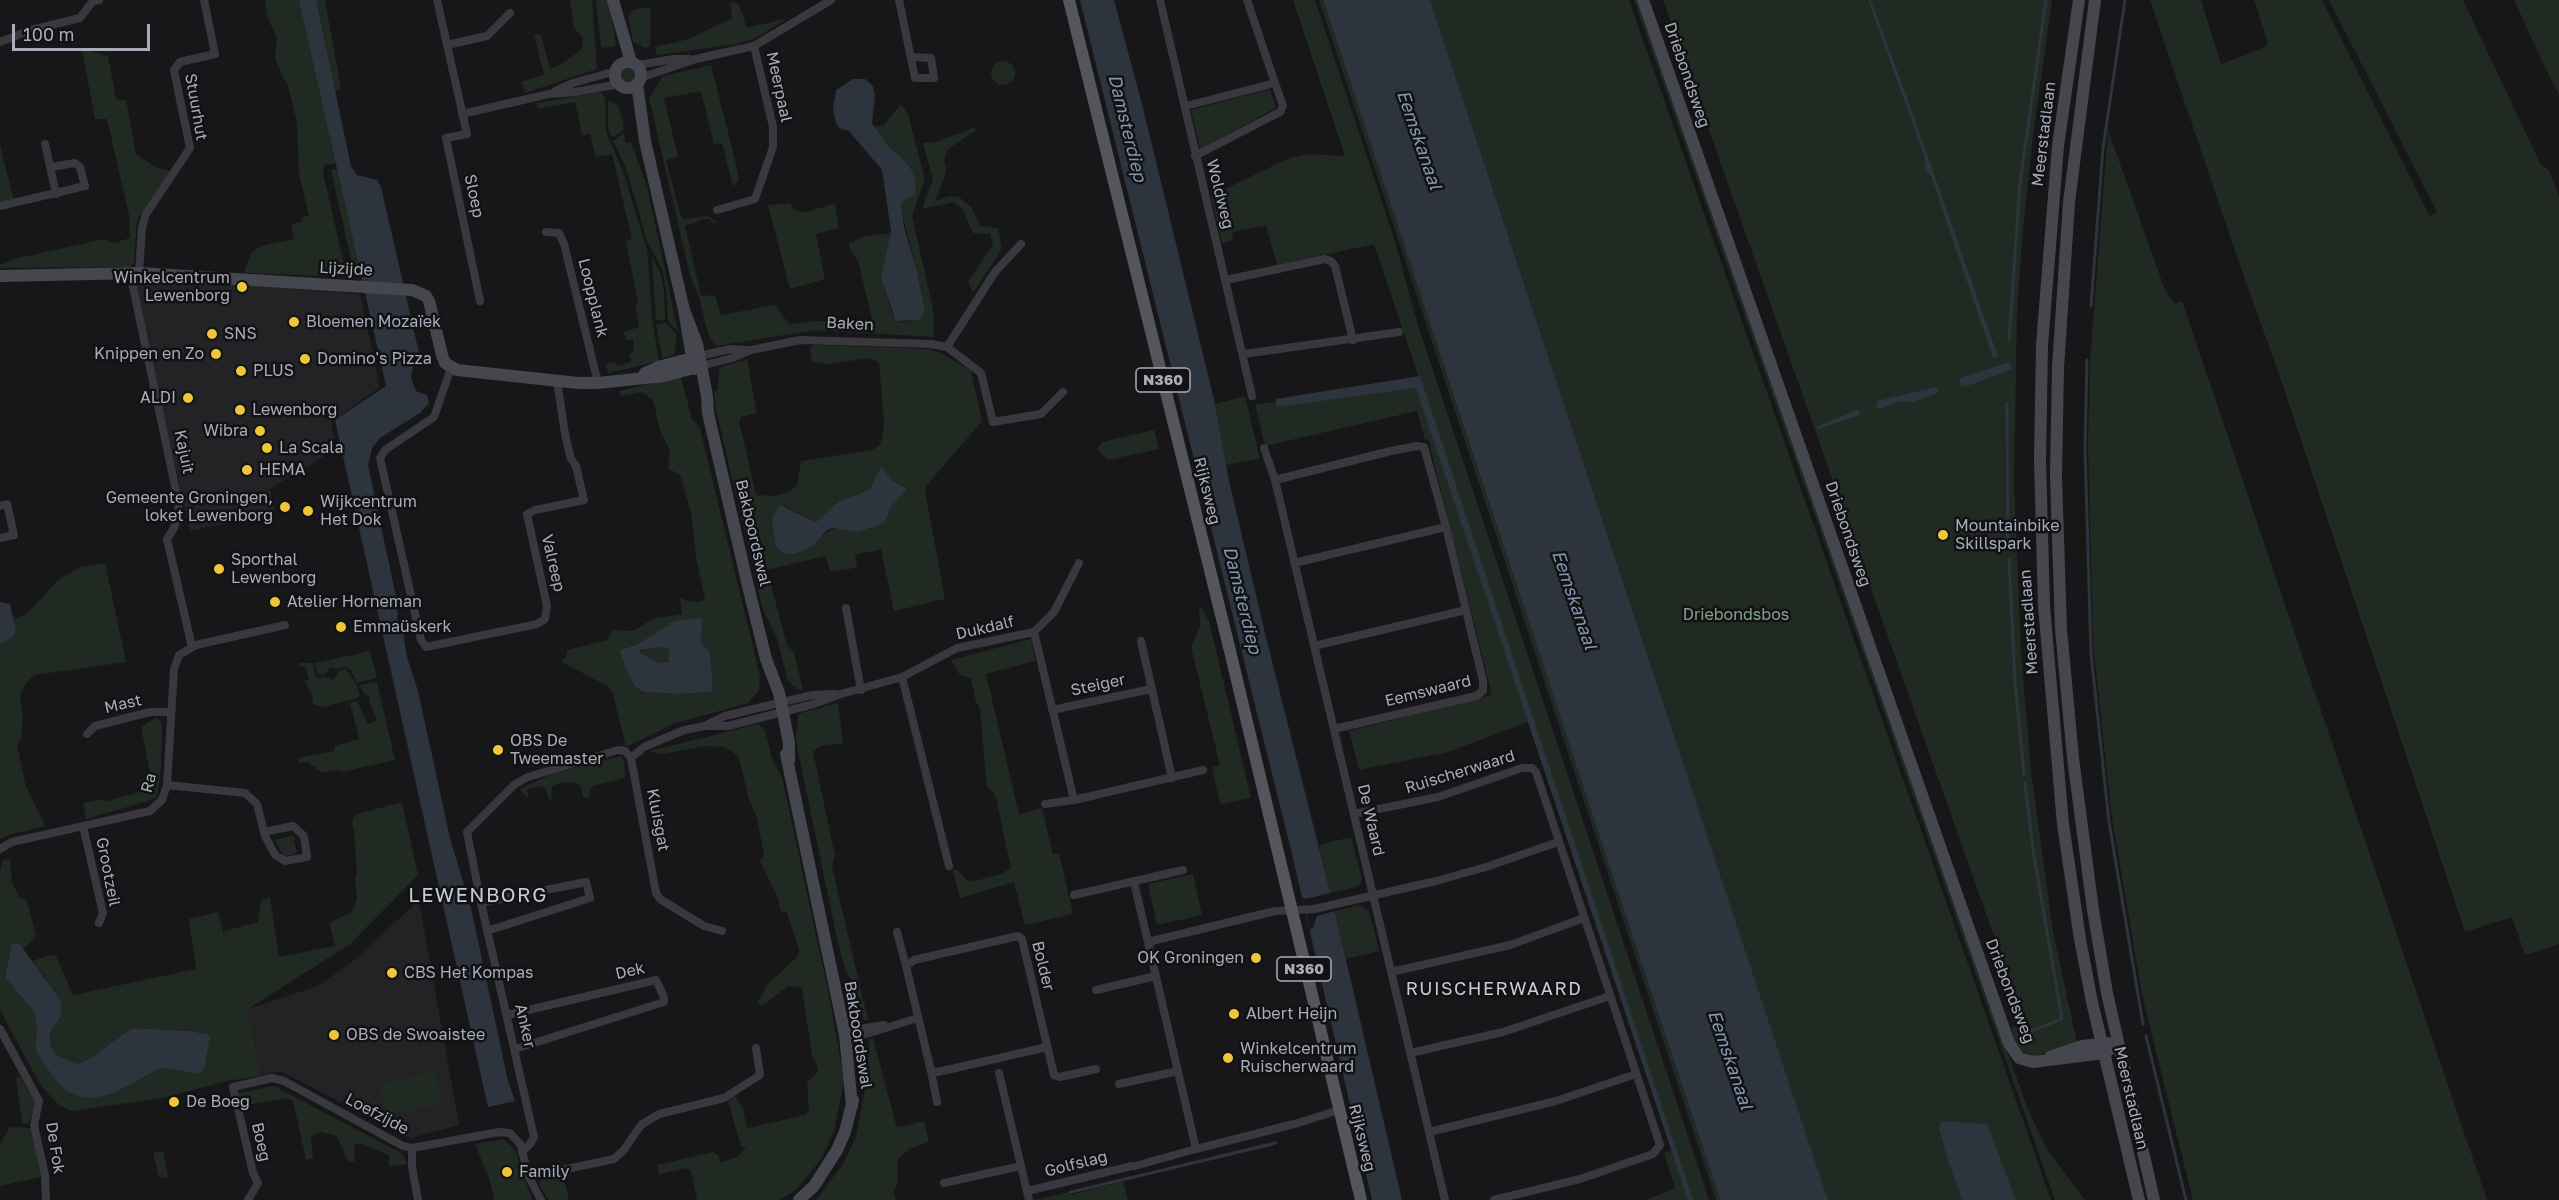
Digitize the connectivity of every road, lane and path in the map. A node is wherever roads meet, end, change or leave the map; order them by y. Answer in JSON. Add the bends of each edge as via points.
{"nodes":[{"id":1,"x":204,"y":0,"type":"edge"},
{"id":2,"x":437,"y":0,"type":"edge"},
{"id":3,"x":831,"y":0,"type":"edge"},
{"id":4,"x":899,"y":0,"type":"edge"},
{"id":5,"x":1069,"y":0,"type":"edge"},
{"id":6,"x":1160,"y":0,"type":"edge"},
{"id":7,"x":1247,"y":0,"type":"edge"},
{"id":8,"x":1643,"y":0,"type":"edge"},
{"id":9,"x":2079,"y":0,"type":"edge"},
{"id":10,"x":2095,"y":0,"type":"edge"},
{"id":11,"x":94,"y":1,"type":"edge"},
{"id":12,"x":818,"y":4,"type":"edge"},
{"id":13,"x":615,"y":5,"type":"edge"},
{"id":14,"x":510,"y":13,"type":"dead end"},
{"id":15,"x":0,"y":42,"type":"edge"},
{"id":16,"x":447,"y":45,"type":"junction"},
{"id":17,"x":754,"y":46,"type":"junction"},
{"id":18,"x":912,"y":57,"type":"dead end"},
{"id":19,"x":696,"y":59,"type":"junction"},
{"id":20,"x":626,"y":66,"type":"junction"},
{"id":21,"x":639,"y":81,"type":"junction"},
{"id":22,"x":1275,"y":83,"type":"junction"},
{"id":23,"x":622,"y":85,"type":"junction"},
{"id":24,"x":549,"y":94,"type":"junction"},
{"id":25,"x":1185,"y":106,"type":"junction"},
{"id":26,"x":462,"y":114,"type":"junction"},
{"id":27,"x":645,"y":141,"type":"junction"},
{"id":28,"x":45,"y":144,"type":"dead end"},
{"id":29,"x":1196,"y":156,"type":"junction"},
{"id":30,"x":51,"y":167,"type":"junction"},
{"id":31,"x":56,"y":194,"type":"junction"},
{"id":32,"x":0,"y":206,"type":"edge"},
{"id":33,"x":717,"y":210,"type":"dead end"},
{"id":34,"x":546,"y":232,"type":"dead end"},
{"id":35,"x":1021,"y":244,"type":"dead end"},
{"id":36,"x":134,"y":273,"type":"junction"},
{"id":37,"x":0,"y":276,"type":"edge"},
{"id":38,"x":1226,"y":280,"type":"junction"},
{"id":39,"x":480,"y":302,"type":"dead end"},
{"id":40,"x":1399,"y":332,"type":"dead end"},
{"id":41,"x":1353,"y":340,"type":"junction"},
{"id":42,"x":947,"y":347,"type":"junction"},
{"id":43,"x":1244,"y":354,"type":"junction"},
{"id":44,"x":696,"y":362,"type":"junction"},
{"id":45,"x":451,"y":368,"type":"junction"},
{"id":46,"x":557,"y":381,"type":"junction"},
{"id":47,"x":598,"y":383,"type":"junction"},
{"id":48,"x":1063,"y":392,"type":"dead end"},
{"id":49,"x":1251,"y":396,"type":"dead end"},
{"id":50,"x":1264,"y":448,"type":"dead end"},
{"id":51,"x":1275,"y":480,"type":"junction"},
{"id":52,"x":0,"y":506,"type":"edge"},
{"id":53,"x":1446,"y":527,"type":"junction"},
{"id":54,"x":0,"y":538,"type":"edge"},
{"id":55,"x":1078,"y":563,"type":"dead end"},
{"id":56,"x":1294,"y":563,"type":"junction"},
{"id":57,"x":846,"y":608,"type":"dead end"},
{"id":58,"x":1466,"y":610,"type":"junction"},
{"id":59,"x":285,"y":625,"type":"dead end"},
{"id":60,"x":1034,"y":632,"type":"junction"},
{"id":61,"x":1141,"y":641,"type":"dead end"},
{"id":62,"x":1314,"y":646,"type":"junction"},
{"id":63,"x":192,"y":647,"type":"junction"},
{"id":64,"x":902,"y":677,"type":"junction"},
{"id":65,"x":1151,"y":689,"type":"junction"},
{"id":66,"x":861,"y":690,"type":"junction"},
{"id":67,"x":778,"y":708,"type":"junction"},
{"id":68,"x":1052,"y":710,"type":"junction"},
{"id":69,"x":170,"y":712,"type":"junction"},
{"id":70,"x":1334,"y":729,"type":"junction"},
{"id":71,"x":87,"y":734,"type":"dead end"},
{"id":72,"x":631,"y":758,"type":"junction"},
{"id":73,"x":1203,"y":770,"type":"dead end"},
{"id":74,"x":1172,"y":778,"type":"junction"},
{"id":75,"x":167,"y":785,"type":"junction"},
{"id":76,"x":1074,"y":800,"type":"junction"},
{"id":77,"x":1045,"y":804,"type":"dead end"},
{"id":78,"x":1354,"y":814,"type":"junction"},
{"id":79,"x":84,"y":826,"type":"junction"},
{"id":80,"x":264,"y":832,"type":"junction"},
{"id":81,"x":1558,"y":842,"type":"junction"},
{"id":82,"x":0,"y":849,"type":"edge"},
{"id":83,"x":949,"y":866,"type":"dead end"},
{"id":84,"x":1183,"y":870,"type":"dead end"},
{"id":85,"x":1134,"y":882,"type":"junction"},
{"id":86,"x":1373,"y":894,"type":"junction"},
{"id":87,"x":1074,"y":895,"type":"dead end"},
{"id":88,"x":481,"y":903,"type":"junction"},
{"id":89,"x":1290,"y":910,"type":"junction"},
{"id":90,"x":1584,"y":918,"type":"junction"},
{"id":91,"x":99,"y":923,"type":"dead end"},
{"id":92,"x":487,"y":931,"type":"junction"},
{"id":93,"x":722,"y":931,"type":"dead end"},
{"id":94,"x":897,"y":932,"type":"dead end"},
{"id":95,"x":1148,"y":942,"type":"junction"},
{"id":96,"x":906,"y":966,"type":"junction"},
{"id":97,"x":1391,"y":972,"type":"junction"},
{"id":98,"x":1156,"y":975,"type":"junction"},
{"id":99,"x":1096,"y":990,"type":"dead end"},
{"id":100,"x":1610,"y":996,"type":"junction"},
{"id":101,"x":507,"y":1015,"type":"junction"},
{"id":102,"x":918,"y":1018,"type":"junction"},
{"id":103,"x":0,"y":1029,"type":"edge"},
{"id":104,"x":850,"y":1034,"type":"junction"},
{"id":105,"x":2118,"y":1044,"type":"junction"},
{"id":106,"x":1047,"y":1047,"type":"junction"},
{"id":107,"x":756,"y":1048,"type":"dead end"},
{"id":108,"x":2103,"y":1048,"type":"junction"},
{"id":109,"x":515,"y":1049,"type":"junction"},
{"id":110,"x":1410,"y":1053,"type":"junction"},
{"id":111,"x":1096,"y":1069,"type":"dead end"},
{"id":112,"x":931,"y":1071,"type":"junction"},
{"id":113,"x":1178,"y":1071,"type":"junction"},
{"id":114,"x":999,"y":1073,"type":"dead end"},
{"id":115,"x":1636,"y":1074,"type":"junction"},
{"id":116,"x":1119,"y":1084,"type":"dead end"},
{"id":117,"x":234,"y":1087,"type":"joint"},
{"id":118,"x":937,"y":1102,"type":"dead end"},
{"id":119,"x":1339,"y":1110,"type":"junction"},
{"id":120,"x":1429,"y":1132,"type":"junction"},
{"id":121,"x":412,"y":1148,"type":"junction"},
{"id":122,"x":1196,"y":1149,"type":"junction"},
{"id":123,"x":522,"y":1152,"type":"junction"},
{"id":124,"x":1021,"y":1166,"type":"junction"},
{"id":125,"x":529,"y":1177,"type":"junction"},
{"id":126,"x":944,"y":1183,"type":"dead end"},
{"id":127,"x":1028,"y":1195,"type":"edge"},
{"id":128,"x":46,"y":1200,"type":"edge"},
{"id":129,"x":248,"y":1200,"type":"edge"},
{"id":130,"x":418,"y":1200,"type":"edge"},
{"id":131,"x":541,"y":1200,"type":"edge"},
{"id":132,"x":799,"y":1200,"type":"edge"},
{"id":133,"x":1360,"y":1200,"type":"edge"},
{"id":134,"x":1445,"y":1200,"type":"edge"},
{"id":135,"x":1494,"y":1200,"type":"edge"},
{"id":136,"x":2139,"y":1200,"type":"edge"},
{"id":137,"x":2154,"y":1200,"type":"edge"}],
"edges":[{"from":1,"to":36,"type":"street","name":"Stuurhut","via":[[215,54],[180,62],[174,70],[190,148],[144,218]]},
{"from":2,"to":16,"type":"street","name":"Sloep"},
{"from":3,"to":12,"type":"street","name":"Meerpaal"},
{"from":4,"to":18,"type":"street"},
{"from":5,"to":89,"type":"main road","name":"Rijksweg","number":"N360"},
{"from":6,"to":25,"type":"street","name":"Woldweg"},
{"from":7,"to":22,"type":"street"},
{"from":8,"to":108,"type":"main road","name":"Driebondsweg","via":[[2009,1042],[2023,1060],[2037,1061],[2065,1060]]},
{"from":9,"to":108,"type":"main road","name":"Meerstadlaan","via":[[2049,229],[2042,345],[2041,556],[2063,824],[2080,939]]},
{"from":10,"to":105,"type":"main road","name":"Meerstadlaan","via":[[2069,202],[2058,368],[2056,476],[2061,629],[2073,758],[2093,910]]},
{"from":11,"to":15,"type":"street","via":[[80,18]]},
{"from":12,"to":17,"type":"street","name":"Meerpaal"},
{"from":13,"to":20,"type":"main road"},
{"from":14,"to":16,"type":"street","via":[[487,36]]},
{"from":16,"to":26,"type":"street","name":"Sloep"},
{"from":17,"to":19,"type":"street","name":"Meerpaal"},
{"from":17,"to":33,"type":"street","name":"Meerpaal","via":[[773,127],[773,147],[756,199]]},
{"from":19,"to":20,"type":"street","name":"Meerpaal"},
{"from":19,"to":21,"type":"street","name":"Meerpaal"},
{"from":20,"to":21,"type":"main road","name":"Bakboordswal","via":[[640,70]]},
{"from":20,"to":23,"type":"main road","name":"Bakboordswal","via":[[615,78]]},
{"from":20,"to":24,"type":"street"},
{"from":21,"to":23,"type":"main road"},
{"from":21,"to":27,"type":"main road","name":"Bakboordswal"},
{"from":22,"to":25,"type":"street"},
{"from":22,"to":29,"type":"street","via":[[1283,106],[1280,112]]},
{"from":23,"to":24,"type":"street"},
{"from":23,"to":27,"type":"main road","name":"Bakboordswal"},
{"from":24,"to":26,"type":"street"},
{"from":25,"to":29,"type":"street","name":"Woldweg"},
{"from":26,"to":39,"type":"street","name":"Sloep","via":[[467,134],[446,138]]},
{"from":27,"to":44,"type":"main road","name":"Bakboordswal"},
{"from":28,"to":30,"type":"street"},
{"from":29,"to":38,"type":"street","name":"Woldweg"},
{"from":30,"to":31,"type":"street"},
{"from":30,"to":31,"type":"street","via":[[75,163],[80,167],[84,186]]},
{"from":31,"to":32,"type":"street"},
{"from":34,"to":47,"type":"street","name":"Loopplank","via":[[559,233],[564,244]]},
{"from":35,"to":42,"type":"street","via":[[995,272]]},
{"from":36,"to":37,"type":"main road","name":"Lijzijde"},
{"from":36,"to":45,"type":"main road","name":"Lijzijde","via":[[420,292],[429,301],[442,355]]},
{"from":36,"to":63,"type":"street","name":"Kajuit","via":[[177,491],[179,511],[167,539]]},
{"from":38,"to":41,"type":"street","via":[[1330,261],[1335,266]]},
{"from":38,"to":43,"type":"street","name":"Woldweg"},
{"from":40,"to":41,"type":"street"},
{"from":41,"to":43,"type":"street"},
{"from":42,"to":44,"type":"street","name":"Baken","via":[[814,338],[752,350],[732,358]]},
{"from":42,"to":48,"type":"street","via":[[981,373],[993,422],[1041,414]]},
{"from":43,"to":49,"type":"street","name":"Woldweg"},
{"from":44,"to":47,"type":"main road","via":[[664,376]]},
{"from":44,"to":67,"type":"main road","name":"Bakboordswal","via":[[766,659],[766,676]]},
{"from":45,"to":46,"type":"main road"},
{"from":45,"to":46,"type":"street","name":"Valreep","via":[[434,417],[385,450],[380,458],[421,640],[426,647],[537,624],[545,619],[547,606],[527,514],[584,500]]},
{"from":46,"to":47,"type":"main road"},
{"from":50,"to":51,"type":"street","name":"De Waard"},
{"from":51,"to":53,"type":"street","name":"Eemswaard","via":[[1421,446],[1426,450]]},
{"from":51,"to":56,"type":"street","name":"De Waard"},
{"from":52,"to":54,"type":"street","via":[[7,504],[14,535]]},
{"from":53,"to":56,"type":"street"},
{"from":53,"to":58,"type":"street","name":"Eemswaard"},
{"from":55,"to":60,"type":"street","name":"Dukdalf","via":[[1054,612]]},
{"from":56,"to":62,"type":"street","name":"De Waard"},
{"from":57,"to":66,"type":"street"},
{"from":58,"to":62,"type":"street"},
{"from":58,"to":70,"type":"street","name":"Eemswaard","via":[[1484,681],[1481,694]]},
{"from":59,"to":63,"type":"street"},
{"from":60,"to":64,"type":"street","name":"Dukdalf","via":[[957,648]]},
{"from":60,"to":68,"type":"street","name":"Steiger"},
{"from":61,"to":65,"type":"street","name":"Steiger"},
{"from":62,"to":70,"type":"street","name":"De Waard"},
{"from":63,"to":69,"type":"street","name":"Ra","via":[[179,655],[174,669]]},
{"from":64,"to":66,"type":"street","name":"Dukdalf"},
{"from":64,"to":83,"type":"street"},
{"from":65,"to":68,"type":"street","name":"Steiger"},
{"from":65,"to":74,"type":"street","name":"Steiger"},
{"from":66,"to":67,"type":"street","name":"Dukdalf"},
{"from":67,"to":72,"type":"street","via":[[725,716],[661,739]]},
{"from":67,"to":104,"type":"main road","name":"Bakboordswal","via":[[835,994]]},
{"from":68,"to":76,"type":"street","name":"Steiger"},
{"from":69,"to":71,"type":"street","name":"Mast","via":[[150,712],[95,726]]},
{"from":69,"to":75,"type":"street","name":"Ra"},
{"from":70,"to":78,"type":"street","name":"De Waard"},
{"from":72,"to":88,"type":"street","name":"Anker","via":[[618,750],[515,784],[468,832]]},
{"from":72,"to":93,"type":"street","name":"Kluisgat","via":[[656,892],[704,926]]},
{"from":73,"to":74,"type":"street"},
{"from":74,"to":76,"type":"street"},
{"from":75,"to":79,"type":"street","name":"Ra","via":[[162,800],[150,811]]},
{"from":75,"to":80,"type":"street","via":[[245,793],[257,804]]},
{"from":76,"to":77,"type":"street"},
{"from":78,"to":81,"type":"street","name":"Ruischerwaard","via":[[1438,797],[1527,767],[1536,772]]},
{"from":78,"to":86,"type":"street","name":"De Waard"},
{"from":79,"to":82,"type":"street","name":"Ra","via":[[12,842]]},
{"from":79,"to":91,"type":"street","name":"Grootzeil","via":[[103,913]]},
{"from":80,"to":80,"type":"street","via":[[293,826],[304,836],[307,857],[285,861],[275,855]]},
{"from":81,"to":86,"type":"street","via":[[1486,867]]},
{"from":81,"to":90,"type":"street","name":"Ruischerwaard"},
{"from":84,"to":85,"type":"street"},
{"from":85,"to":87,"type":"street"},
{"from":85,"to":95,"type":"street"},
{"from":86,"to":89,"type":"street"},
{"from":86,"to":97,"type":"street","name":"De Waard"},
{"from":88,"to":92,"type":"street","name":"Anker"},
{"from":88,"to":92,"type":"street","via":[[586,882],[590,898]]},
{"from":89,"to":95,"type":"street"},
{"from":89,"to":119,"type":"main road","name":"Rijksweg","number":"N360"},
{"from":90,"to":97,"type":"street","via":[[1500,948]]},
{"from":90,"to":100,"type":"street","name":"Ruischerwaard"},
{"from":92,"to":101,"type":"street","name":"Anker"},
{"from":94,"to":96,"type":"street"},
{"from":95,"to":98,"type":"street"},
{"from":96,"to":102,"type":"street"},
{"from":96,"to":106,"type":"street","name":"Bolder","via":[[914,960],[1018,936],[1022,939]]},
{"from":97,"to":110,"type":"street","name":"De Waard"},
{"from":98,"to":99,"type":"street"},
{"from":98,"to":113,"type":"street"},
{"from":100,"to":110,"type":"street","via":[[1503,1032]]},
{"from":100,"to":115,"type":"street","name":"Ruischerwaard"},
{"from":101,"to":109,"type":"street","name":"Anker"},
{"from":101,"to":109,"type":"street","name":"Dek","via":[[656,980],[664,997],[664,1002]]},
{"from":102,"to":104,"type":"street"},
{"from":102,"to":112,"type":"street"},
{"from":103,"to":128,"type":"street","name":"De Fok","via":[[39,1101],[34,1125]]},
{"from":104,"to":132,"type":"main road","name":"Bakboordswal","via":[[852,1106],[845,1132],[828,1166]]},
{"from":105,"to":108,"type":"main road","name":"Driebondsweg"},
{"from":105,"to":137,"type":"main road","name":"Meerstadlaan"},
{"from":106,"to":111,"type":"street","name":"Bolder","via":[[1054,1075]]},
{"from":106,"to":112,"type":"street"},
{"from":107,"to":125,"type":"street","via":[[760,1075],[724,1098],[659,1114],[641,1125],[614,1159]]},
{"from":108,"to":136,"type":"main road","name":"Meerstadlaan"},
{"from":109,"to":123,"type":"street","name":"Anker","via":[[534,1137]]},
{"from":110,"to":120,"type":"street","name":"De Waard"},
{"from":112,"to":118,"type":"street"},
{"from":113,"to":116,"type":"street"},
{"from":113,"to":122,"type":"street"},
{"from":114,"to":124,"type":"street","name":"Golfslag"},
{"from":115,"to":120,"type":"street","via":[[1557,1101]]},
{"from":115,"to":135,"type":"street","name":"Ruischerwaard","via":[[1659,1139],[1657,1151],[1580,1179]]},
{"from":117,"to":121,"type":"street","name":"Loefzijde","via":[[272,1078],[284,1081]]},
{"from":117,"to":129,"type":"street","name":"Boeg","via":[[258,1183]]},
{"from":119,"to":122,"type":"street","name":"Golfslag"},
{"from":119,"to":133,"type":"main road","name":"Rijksweg","number":"N360"},
{"from":120,"to":134,"type":"street","name":"De Waard"},
{"from":121,"to":123,"type":"street","name":"Loefzijde","via":[[503,1131],[514,1135]]},
{"from":121,"to":130,"type":"street"},
{"from":122,"to":127,"type":"street","name":"Golfslag"},
{"from":123,"to":125,"type":"street","name":"Loefzijde"},
{"from":124,"to":126,"type":"street","name":"Golfslag"},
{"from":124,"to":127,"type":"street","name":"Golfslag"},
{"from":125,"to":131,"type":"street","name":"Loefzijde"}]}
